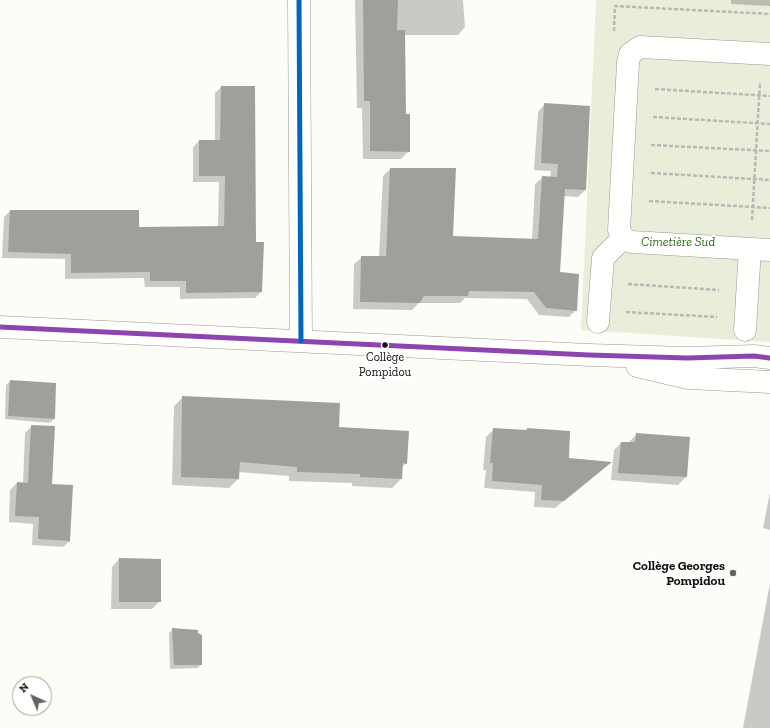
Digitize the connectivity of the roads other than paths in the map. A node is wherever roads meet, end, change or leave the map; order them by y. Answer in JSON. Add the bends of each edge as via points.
{"nodes":[{"id":1,"x":299,"y":0,"type":"edge"},
{"id":2,"x":766,"y":54,"type":"edge"},
{"id":3,"x":623,"y":238,"type":"junction"},
{"id":4,"x":760,"y":250,"type":"edge"},
{"id":5,"x":599,"y":316,"type":"road end"},
{"id":6,"x":745,"y":324,"type":"road end"},
{"id":7,"x":0,"y":327,"type":"edge"},
{"id":8,"x":301,"y":342,"type":"junction"},
{"id":9,"x":589,"y":355,"type":"junction"},
{"id":10,"x":770,"y":358,"type":"edge"},
{"id":11,"x":770,"y":382,"type":"edge"}],
"edges":[{"from":1,"to":8,"type":"street"},
{"from":2,"to":3,"type":"street","via":[[640,47],[630,54],[620,200],[619,230]]},
{"from":3,"to":4,"type":"street","via":[[628,242],[637,243]]},
{"from":3,"to":5,"type":"street","via":[[602,258]]},
{"from":4,"to":6,"type":"street","via":[[747,292]]},
{"from":7,"to":8,"type":"street"},
{"from":8,"to":9,"type":"street"},
{"from":9,"to":10,"type":"street"},
{"from":9,"to":11,"type":"street","via":[[688,378]]}]}
